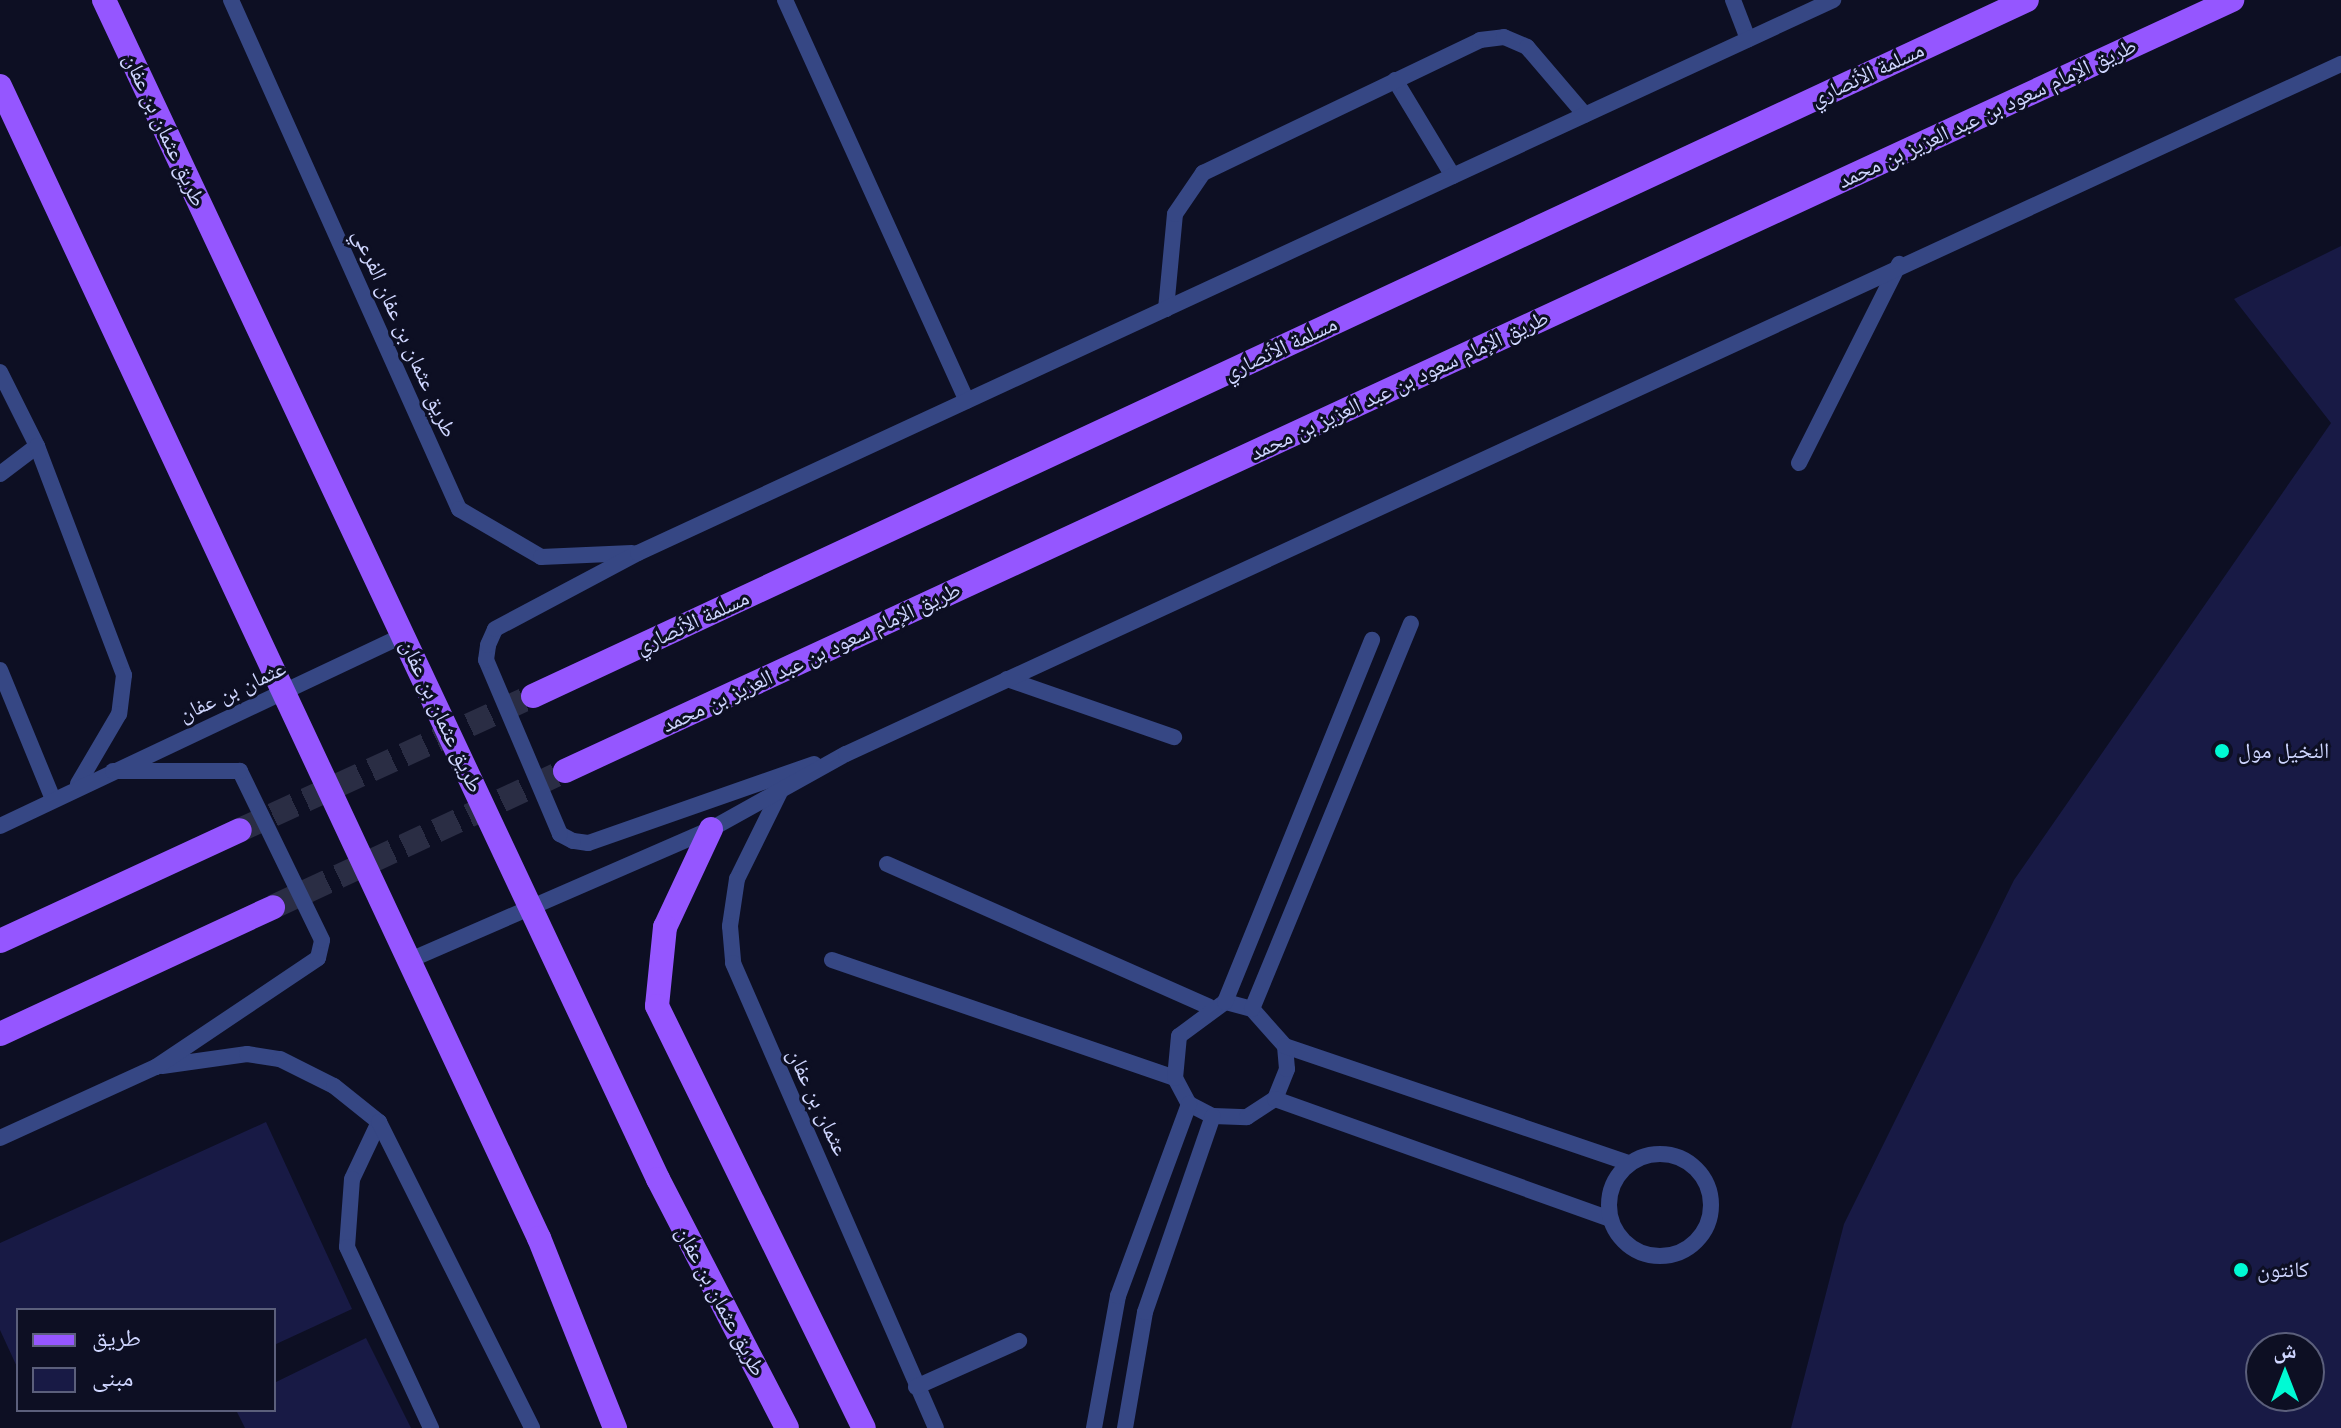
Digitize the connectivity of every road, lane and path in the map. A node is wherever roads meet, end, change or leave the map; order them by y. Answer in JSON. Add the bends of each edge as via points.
{"nodes":[{"id":1,"x":104,"y":0,"type":"edge"},
{"id":2,"x":118,"y":0,"type":"edge"},
{"id":3,"x":231,"y":0,"type":"edge"},
{"id":4,"x":785,"y":0,"type":"edge"},
{"id":5,"x":1733,"y":0,"type":"edge"},
{"id":6,"x":1833,"y":0,"type":"edge"},
{"id":7,"x":2027,"y":0,"type":"edge"},
{"id":8,"x":2232,"y":0,"type":"edge"},
{"id":9,"x":1748,"y":39,"type":"junction"},
{"id":10,"x":132,"y":61,"type":"junction"},
{"id":11,"x":2341,"y":64,"type":"edge"},
{"id":12,"x":1395,"y":80,"type":"junction"},
{"id":13,"x":0,"y":86,"type":"edge"},
{"id":14,"x":1585,"y":115,"type":"junction"},
{"id":15,"x":1453,"y":176,"type":"junction"},
{"id":16,"x":1899,"y":264,"type":"junction"},
{"id":17,"x":1166,"y":309,"type":"junction"},
{"id":18,"x":0,"y":372,"type":"edge"},
{"id":19,"x":6,"y":396,"type":"edge"},
{"id":20,"x":967,"y":401,"type":"junction"},
{"id":21,"x":37,"y":446,"type":"junction"},
{"id":22,"x":1799,"y":463,"type":"dead end"},
{"id":23,"x":0,"y":474,"type":"edge"},
{"id":24,"x":638,"y":553,"type":"junction"},
{"id":25,"x":1411,"y":623,"type":"dead end"},
{"id":26,"x":404,"y":635,"type":"junction"},
{"id":27,"x":1372,"y":640,"type":"dead end"},
{"id":28,"x":0,"y":670,"type":"edge"},
{"id":29,"x":1007,"y":679,"type":"junction"},
{"id":30,"x":283,"y":692,"type":"junction"},
{"id":31,"x":533,"y":696,"type":"tunnel mouth"},
{"id":32,"x":1174,"y":737,"type":"dead end"},
{"id":33,"x":846,"y":754,"type":"junction"},
{"id":34,"x":113,"y":771,"type":"junction"},
{"id":35,"x":565,"y":771,"type":"tunnel mouth"},
{"id":36,"x":78,"y":784,"type":"junction"},
{"id":37,"x":781,"y":790,"type":"junction"},
{"id":38,"x":53,"y":799,"type":"junction"},
{"id":39,"x":0,"y":826,"type":"edge"},
{"id":40,"x":711,"y":829,"type":"junction"},
{"id":41,"x":240,"y":830,"type":"tunnel mouth"},
{"id":42,"x":887,"y":864,"type":"dead end"},
{"id":43,"x":273,"y":907,"type":"tunnel mouth"},
{"id":44,"x":532,"y":910,"type":"junction"},
{"id":45,"x":0,"y":941,"type":"edge"},
{"id":46,"x":410,"y":960,"type":"junction"},
{"id":47,"x":832,"y":960,"type":"dead end"},
{"id":48,"x":1217,"y":1004,"type":"junction"},
{"id":49,"x":1252,"y":1009,"type":"junction"},
{"id":50,"x":0,"y":1034,"type":"edge"},
{"id":51,"x":1285,"y":1046,"type":"junction"},
{"id":52,"x":156,"y":1067,"type":"junction"},
{"id":53,"x":1175,"y":1078,"type":"junction"},
{"id":54,"x":1275,"y":1099,"type":"junction"},
{"id":55,"x":1189,"y":1104,"type":"junction"},
{"id":56,"x":1213,"y":1116,"type":"junction"},
{"id":57,"x":379,"y":1122,"type":"junction"},
{"id":58,"x":0,"y":1138,"type":"edge"},
{"id":59,"x":1629,"y":1163,"type":"junction"},
{"id":60,"x":1610,"y":1219,"type":"junction"},
{"id":61,"x":1019,"y":1341,"type":"dead end"},
{"id":62,"x":916,"y":1387,"type":"junction"},
{"id":63,"x":431,"y":1428,"type":"edge"},
{"id":64,"x":532,"y":1428,"type":"edge"},
{"id":65,"x":615,"y":1428,"type":"edge"},
{"id":66,"x":787,"y":1428,"type":"edge"},
{"id":67,"x":864,"y":1428,"type":"edge"},
{"id":68,"x":936,"y":1428,"type":"edge"},
{"id":69,"x":1094,"y":1428,"type":"edge"},
{"id":70,"x":1125,"y":1428,"type":"edge"}],
"edges":[{"from":1,"to":10,"type":"main road","name":"طريق عثمان بن عفان"},
{"from":2,"to":10,"type":"main road"},
{"from":3,"to":24,"type":"street","name":"طريق عثمان بن عفان الفرعي","via":[[459,509],[541,557]]},
{"from":4,"to":20,"type":"street"},
{"from":5,"to":9,"type":"street"},
{"from":6,"to":9,"type":"street"},
{"from":7,"to":31,"type":"main road","name":"مسلمة الأنصاري"},
{"from":8,"to":35,"type":"main road","name":"طريق الإمام سعود بن عبد العزيز بن محمد"},
{"from":9,"to":14,"type":"street"},
{"from":10,"to":26,"type":"main road","name":"طريق عثمان بن عفان"},
{"from":11,"to":16,"type":"street"},
{"from":12,"to":14,"type":"street","via":[[1480,40],[1504,37],[1527,47]]},
{"from":12,"to":15,"type":"street"},
{"from":12,"to":17,"type":"street","via":[[1203,173],[1183,192]]},
{"from":13,"to":30,"type":"main road"},
{"from":14,"to":15,"type":"street"},
{"from":15,"to":17,"type":"street"},
{"from":16,"to":22,"type":"street"},
{"from":16,"to":29,"type":"street"},
{"from":17,"to":20,"type":"street"},
{"from":18,"to":19,"type":"street"},
{"from":19,"to":21,"type":"street"},
{"from":20,"to":24,"type":"street"},
{"from":21,"to":23,"type":"street"},
{"from":21,"to":36,"type":"street","via":[[124,675],[119,714]]},
{"from":24,"to":33,"type":"street","via":[[495,629],[488,645],[486,660],[560,834],[588,843],[710,795]]},
{"from":25,"to":49,"type":"street"},
{"from":26,"to":30,"type":"street","name":"عثمان بن عفان"},
{"from":26,"to":44,"type":"main road","name":"طريق عثمان بن عفان"},
{"from":27,"to":48,"type":"street"},
{"from":28,"to":38,"type":"street"},
{"from":29,"to":32,"type":"street"},
{"from":29,"to":33,"type":"street"},
{"from":30,"to":34,"type":"street","name":"عثمان بن عفان"},
{"from":30,"to":46,"type":"main road"},
{"from":33,"to":37,"type":"street"},
{"from":34,"to":36,"type":"street","name":"عثمان بن عفان"},
{"from":34,"to":52,"type":"street","via":[[240,771],[322,940],[310,969]]},
{"from":36,"to":38,"type":"street","name":"عثمان بن عفان"},
{"from":37,"to":40,"type":"street"},
{"from":37,"to":62,"type":"street","name":"عثمان بن عفان","via":[[737,879],[733,963]]},
{"from":38,"to":39,"type":"street","name":"عثمان بن عفان"},
{"from":40,"to":44,"type":"street"},
{"from":40,"to":67,"type":"main road","via":[[665,927],[657,1006]]},
{"from":41,"to":45,"type":"main road"},
{"from":42,"to":48,"type":"street"},
{"from":43,"to":50,"type":"main road"},
{"from":44,"to":46,"type":"street"},
{"from":44,"to":66,"type":"main road","name":"طريق عثمان بن عفان","via":[[658,1179]]},
{"from":46,"to":65,"type":"main road","via":[[539,1238]]},
{"from":47,"to":53,"type":"street"},
{"from":48,"to":49,"type":"street"},
{"from":48,"to":53,"type":"street","via":[[1179,1036]]},
{"from":49,"to":51,"type":"street"},
{"from":51,"to":54,"type":"street","via":[[1287,1069]]},
{"from":51,"to":59,"type":"street"},
{"from":52,"to":57,"type":"street","via":[[247,1054],[280,1059],[334,1086]]},
{"from":52,"to":58,"type":"street"},
{"from":53,"to":55,"type":"street"},
{"from":54,"to":56,"type":"street","via":[[1247,1117]]},
{"from":54,"to":60,"type":"street"},
{"from":55,"to":56,"type":"street"},
{"from":55,"to":69,"type":"street","via":[[1118,1296]]},
{"from":56,"to":70,"type":"street","via":[[1145,1312]]},
{"from":57,"to":63,"type":"street","via":[[352,1179],[347,1247]]},
{"from":57,"to":64,"type":"street"},
{"from":59,"to":60,"type":"street","via":[[1614,1180]]},
{"from":59,"to":60,"type":"street","via":[[1656,1154],[1685,1160],[1710,1191],[1708,1230],[1674,1255],[1653,1256],[1619,1237]]},
{"from":61,"to":62,"type":"street"},
{"from":62,"to":68,"type":"street","name":"عثمان بن عفان"}]}
